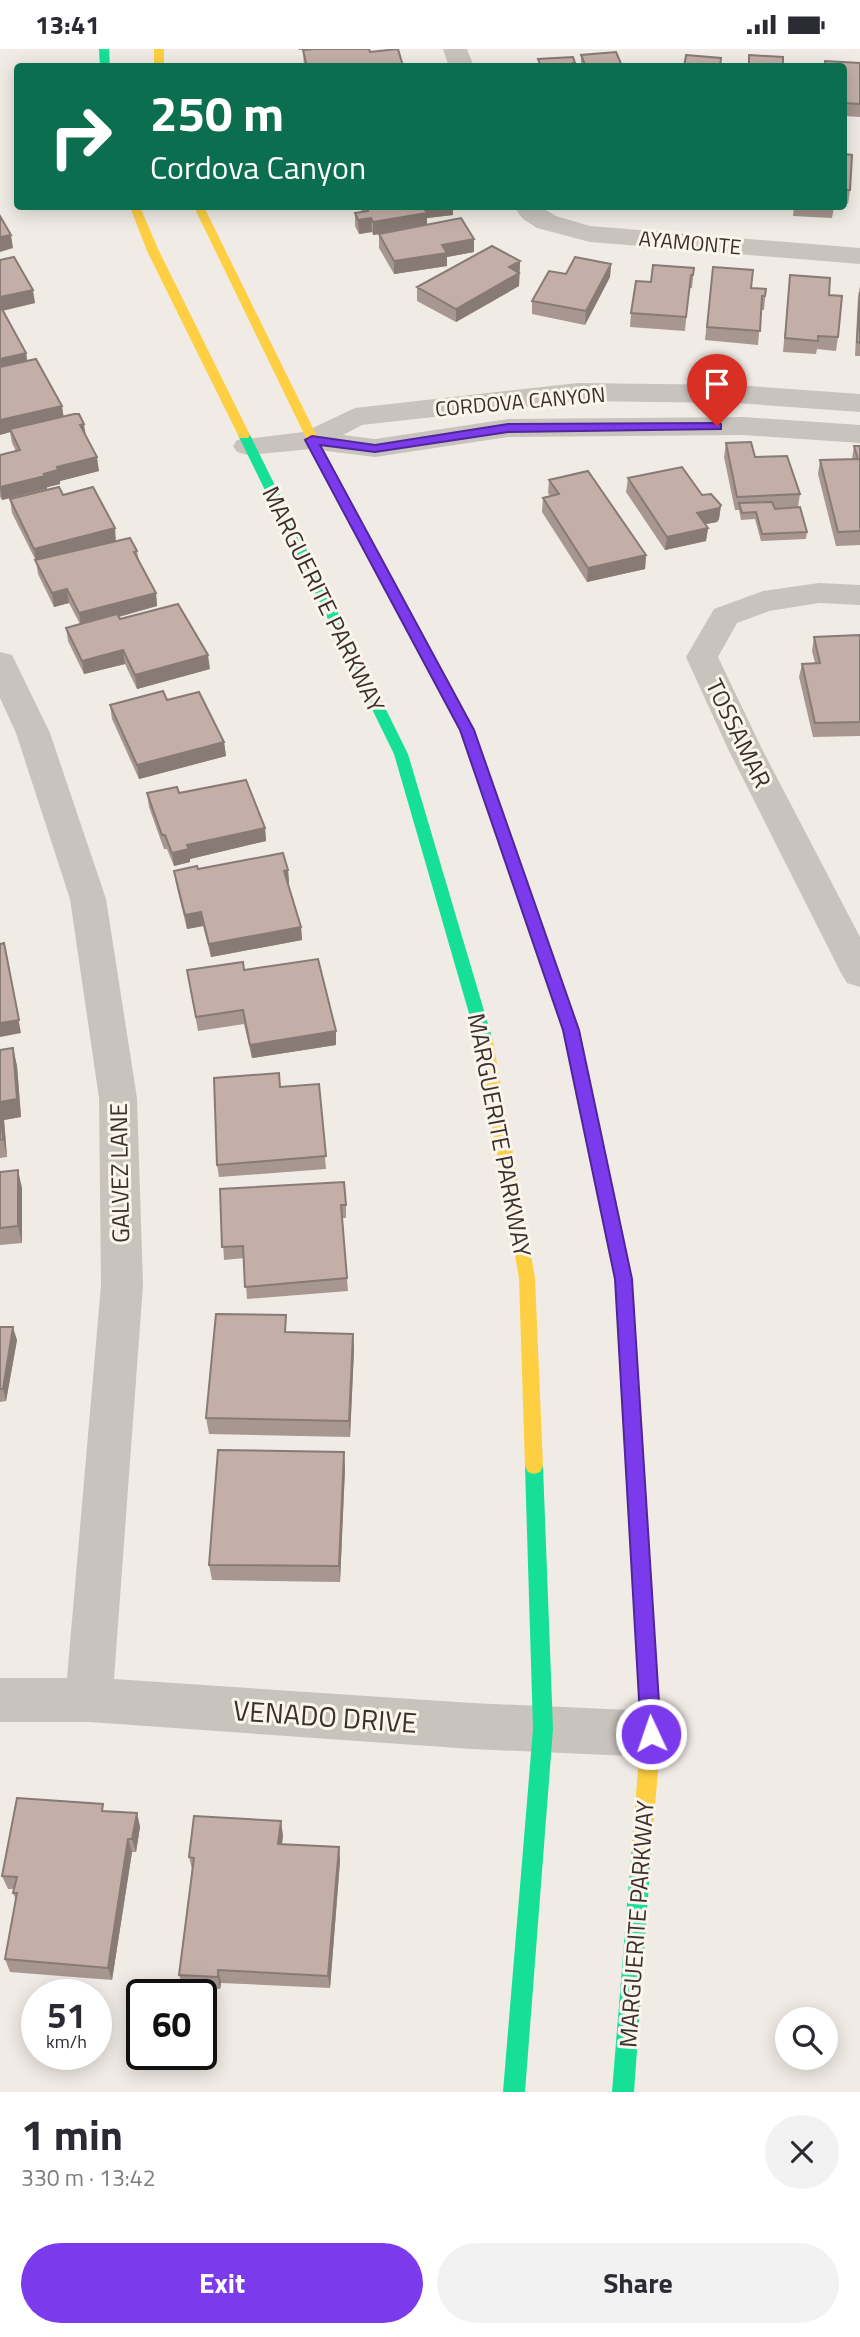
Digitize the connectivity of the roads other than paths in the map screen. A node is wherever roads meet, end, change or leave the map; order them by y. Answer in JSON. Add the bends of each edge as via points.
{"nodes":[{"id":1,"x":136,"y":210,"type":"edge"},
{"id":2,"x":200,"y":210,"type":"edge"},
{"id":3,"x":529,"y":210,"type":"edge"},
{"id":4,"x":860,"y":256,"type":"edge"},
{"id":5,"x":860,"y":403,"type":"edge"},
{"id":6,"x":860,"y":433,"type":"edge"},
{"id":7,"x":312,"y":440,"type":"junction"},
{"id":8,"x":248,"y":446,"type":"junction"},
{"id":9,"x":860,"y":595,"type":"edge"},
{"id":10,"x":0,"y":663,"type":"edge"},
{"id":11,"x":860,"y":973,"type":"edge"},
{"id":12,"x":0,"y":1700,"type":"edge"},
{"id":13,"x":89,"y":1700,"type":"junction"},
{"id":14,"x":543,"y":1729,"type":"junction"},
{"id":15,"x":651,"y":1734,"type":"junction"},
{"id":16,"x":514,"y":2092,"type":"edge"},
{"id":17,"x":623,"y":2092,"type":"edge"}],
"edges":[{"from":1,"to":8,"type":"main road","name":"MARGUERITE PARKWAY"},
{"from":2,"to":7,"type":"main road","name":"MARGUERITE PARKWAY"},
{"from":3,"to":4,"type":"street","name":"AYAMONTE","via":[[551,223],[590,234]]},
{"from":5,"to":7,"type":"street","name":"CORDOVA CANYON","via":[[736,394],[578,392],[355,417]]},
{"from":6,"to":7,"type":"street","name":"CORDOVA CANYON","via":[[743,426],[522,428],[375,449]]},
{"from":7,"to":8,"type":"street","name":"CORDOVA CANYON"},
{"from":7,"to":15,"type":"main road","name":"MARGUERITE PARKWAY","via":[[467,730],[571,1030],[623,1279]]},
{"from":8,"to":14,"type":"main road","name":"MARGUERITE PARKWAY","via":[[401,754],[487,1047],[527,1278]]},
{"from":9,"to":11,"type":"street","name":"TOSSAMAR","via":[[819,593],[763,601],[725,616],[702,657]]},
{"from":10,"to":13,"type":"street","name":"GALVEZ LANE","via":[[33,733],[88,899],[118,1098],[122,1285]]},
{"from":12,"to":13,"type":"street","name":"VENADO DRIVE"},
{"from":13,"to":14,"type":"street","name":"VENADO DRIVE"},
{"from":14,"to":15,"type":"street","name":"VENADO DRIVE"},
{"from":14,"to":16,"type":"main road","name":"MARGUERITE PARKWAY"},
{"from":15,"to":17,"type":"main road","name":"MARGUERITE PARKWAY"}]}
